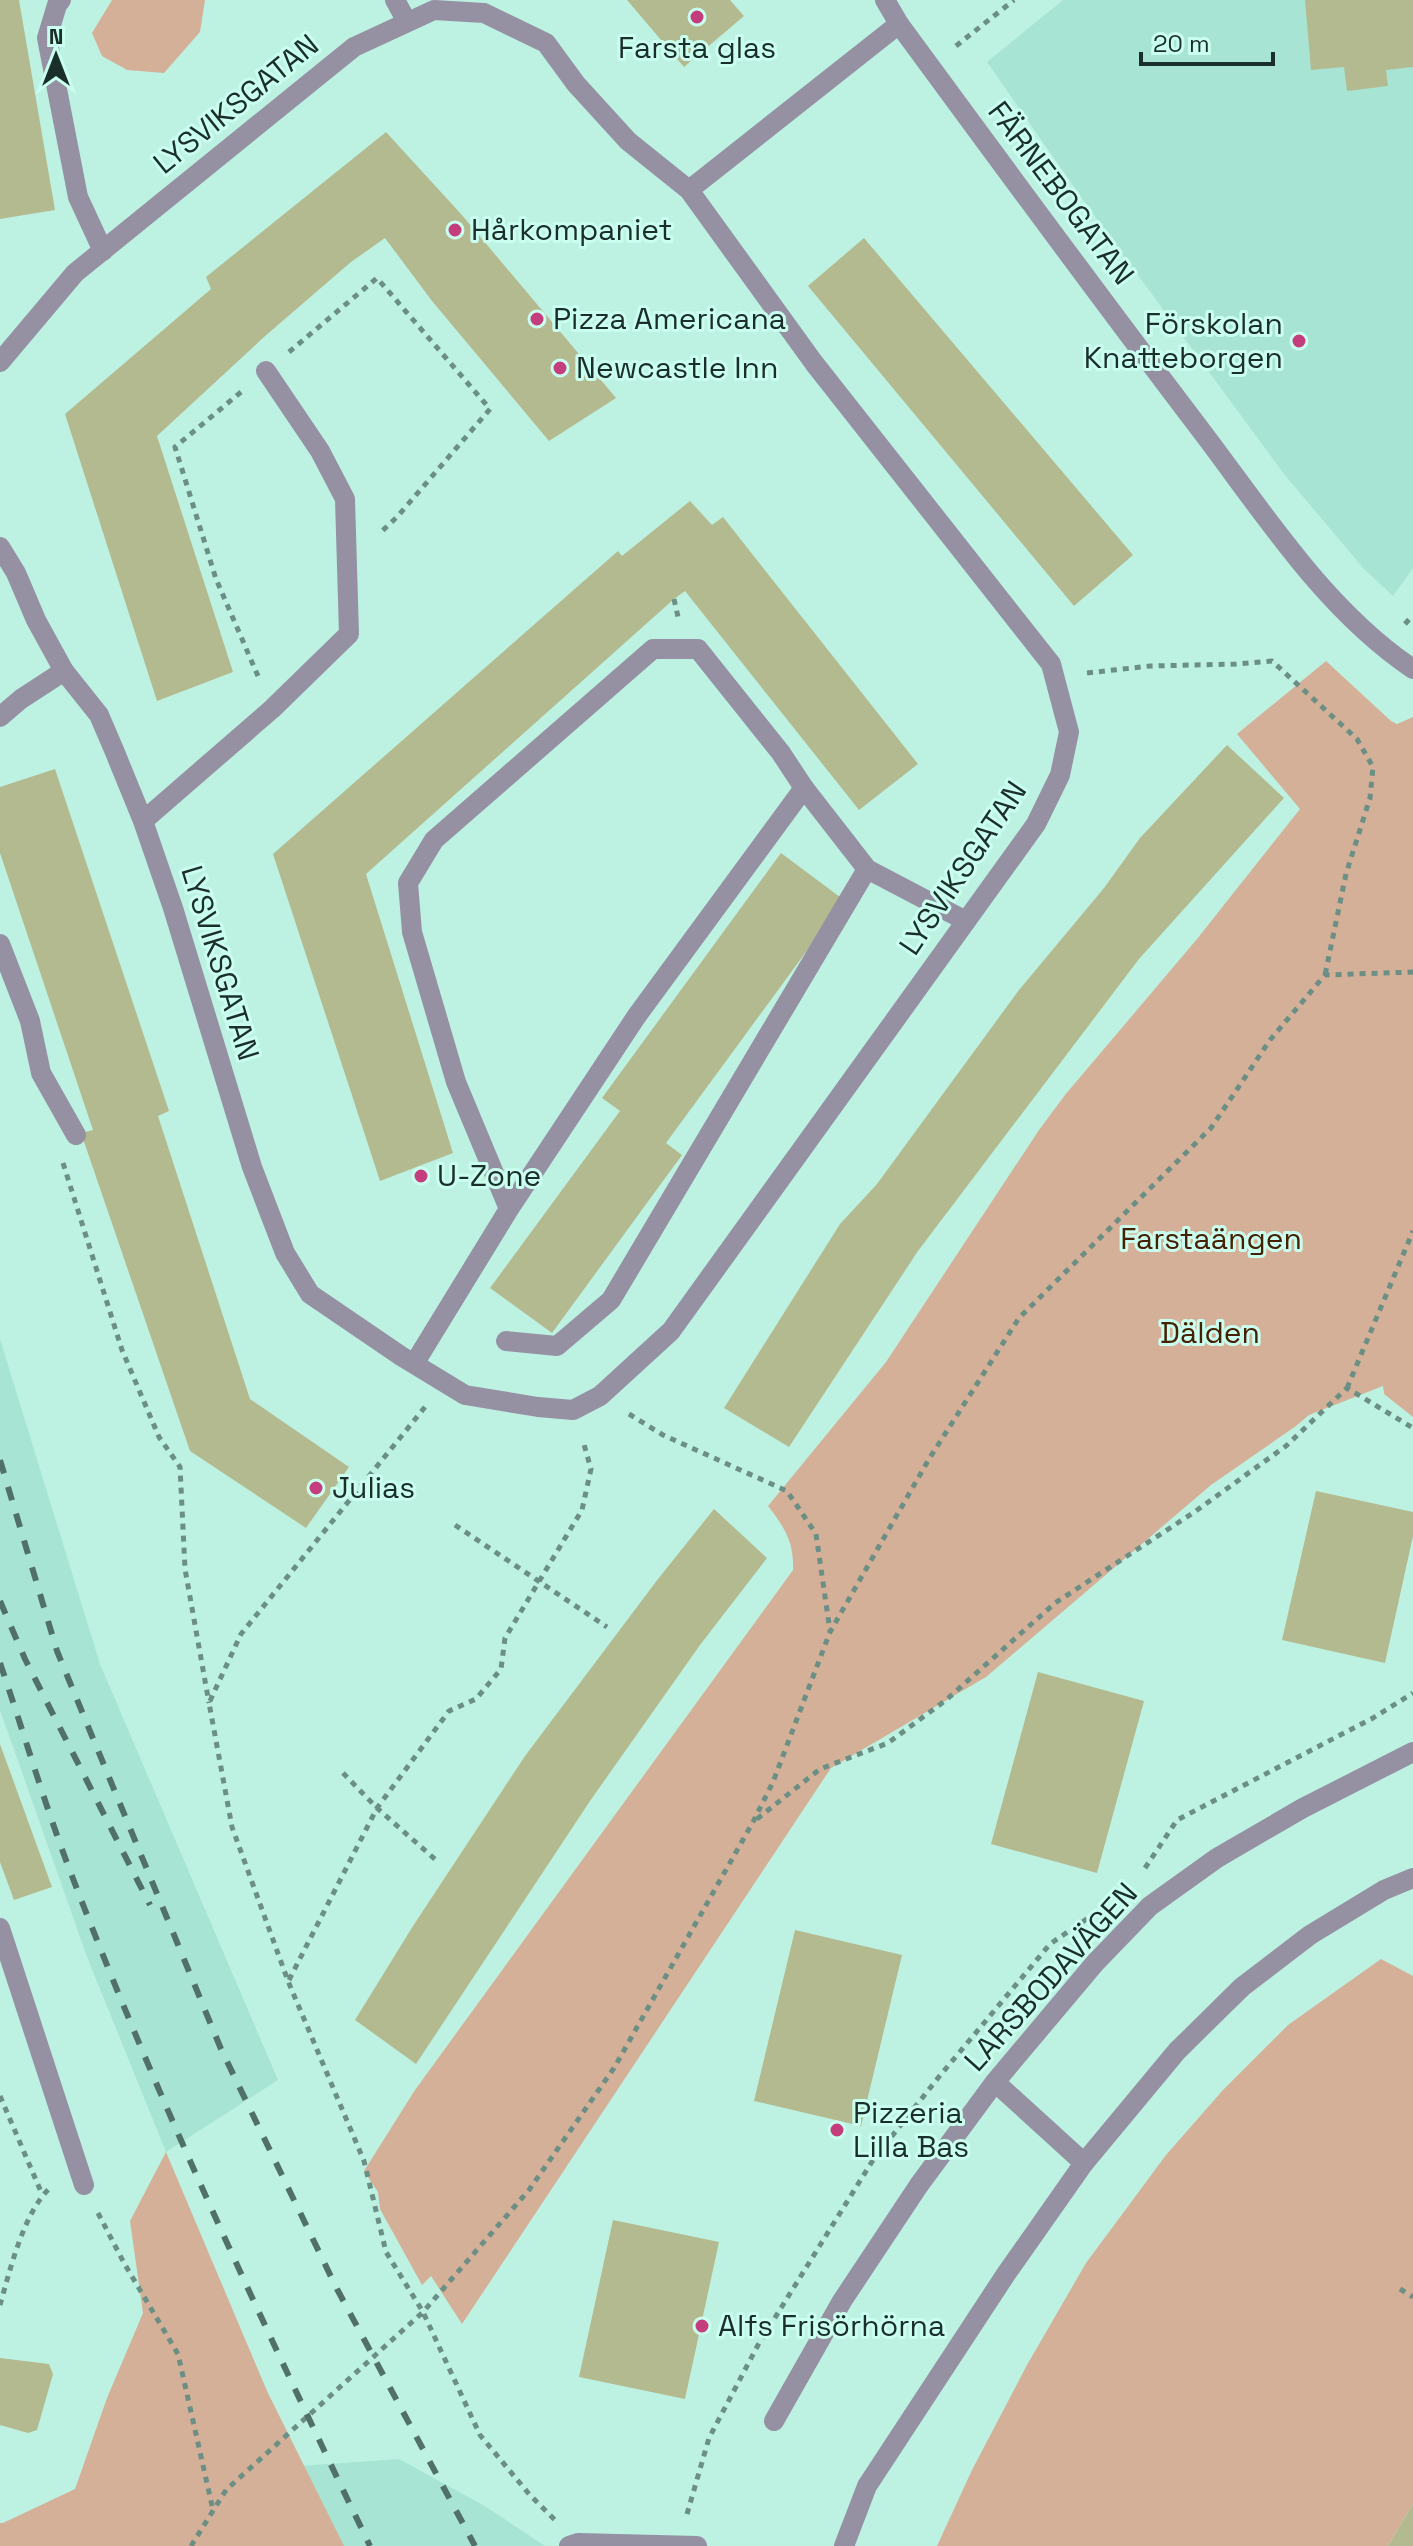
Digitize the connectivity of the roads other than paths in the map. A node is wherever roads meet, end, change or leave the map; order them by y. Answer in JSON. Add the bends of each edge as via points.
{"nodes":[{"id":1,"x":61,"y":0,"type":"edge"},
{"id":2,"x":395,"y":0,"type":"edge"},
{"id":3,"x":885,"y":0,"type":"edge"},
{"id":4,"x":451,"y":6,"type":"edge"},
{"id":5,"x":407,"y":22,"type":"junction"},
{"id":6,"x":899,"y":24,"type":"junction"},
{"id":7,"x":689,"y":190,"type":"junction"},
{"id":8,"x":103,"y":251,"type":"junction"},
{"id":9,"x":0,"y":362,"type":"edge"},
{"id":10,"x":266,"y":371,"type":"road end"},
{"id":11,"x":0,"y":547,"type":"edge"},
{"id":12,"x":1413,"y":669,"type":"edge"},
{"id":13,"x":64,"y":671,"type":"junction"},
{"id":14,"x":0,"y":717,"type":"edge"},
{"id":15,"x":804,"y":788,"type":"junction"},
{"id":16,"x":143,"y":821,"type":"junction"},
{"id":17,"x":867,"y":869,"type":"junction"},
{"id":18,"x":966,"y":921,"type":"junction"},
{"id":19,"x":0,"y":944,"type":"edge"},
{"id":20,"x":76,"y":1135,"type":"road end"},
{"id":21,"x":509,"y":1209,"type":"junction"},
{"id":22,"x":506,"y":1341,"type":"dead end"},
{"id":23,"x":414,"y":1364,"type":"junction"},
{"id":24,"x":1413,"y":1752,"type":"edge"},
{"id":25,"x":1413,"y":1878,"type":"edge"},
{"id":26,"x":0,"y":1928,"type":"edge"},
{"id":27,"x":995,"y":2082,"type":"junction"},
{"id":28,"x":1084,"y":2163,"type":"junction"},
{"id":29,"x":84,"y":2185,"type":"road end"},
{"id":30,"x":774,"y":2421,"type":"dead end"},
{"id":31,"x":574,"y":2545,"type":"edge"},
{"id":32,"x":697,"y":2546,"type":"edge"},
{"id":33,"x":844,"y":2546,"type":"edge"}],
"edges":[{"from":1,"to":8,"type":"street","via":[[47,38],[78,197]]},
{"from":2,"to":5,"type":"street"},
{"from":3,"to":6,"type":"street","name":"FÄRNEBOGATAN"},
{"from":4,"to":5,"type":"street","name":"LYSVIKSGATAN"},
{"from":4,"to":7,"type":"street","name":"LYSVIKSGATAN","via":[[484,13],[546,43],[628,141]]},
{"from":5,"to":8,"type":"street","name":"LYSVIKSGATAN","via":[[354,47]]},
{"from":6,"to":7,"type":"street"},
{"from":6,"to":12,"type":"street","name":"FÄRNEBOGATAN","via":[[1312,577],[1383,648]]},
{"from":7,"to":18,"type":"street","name":"LYSVIKSGATAN","via":[[814,363],[1051,664],[1069,732],[1060,775],[1036,824]]},
{"from":8,"to":9,"type":"street","name":"LYSVIKSGATAN","via":[[75,273]]},
{"from":10,"to":16,"type":"street","via":[[345,499],[349,634]]},
{"from":11,"to":13,"type":"street","name":"LYSVIKSGATAN"},
{"from":13,"to":14,"type":"street"},
{"from":13,"to":16,"type":"street","name":"LYSVIKSGATAN","via":[[99,715]]},
{"from":15,"to":17,"type":"street"},
{"from":15,"to":21,"type":"street","via":[[636,1017]]},
{"from":15,"to":21,"type":"street","via":[[698,649],[653,649],[434,840],[408,883],[412,932],[456,1082]]},
{"from":16,"to":23,"type":"street","name":"LYSVIKSGATAN","via":[[252,1167],[285,1253],[310,1294]]},
{"from":17,"to":18,"type":"street"},
{"from":17,"to":22,"type":"street","via":[[611,1300],[557,1346]]},
{"from":18,"to":23,"type":"street","name":"LYSVIKSGATAN","via":[[671,1331],[600,1396],[573,1410],[465,1395]]},
{"from":19,"to":20,"type":"street","via":[[30,1021],[41,1073]]},
{"from":21,"to":23,"type":"street"},
{"from":24,"to":27,"type":"street","name":"LARSBODAVÄGEN","via":[[1229,1851],[1150,1906]]},
{"from":25,"to":28,"type":"street","via":[[1310,1935],[1242,1987],[1177,2051]]},
{"from":26,"to":29,"type":"street"},
{"from":27,"to":28,"type":"street"},
{"from":27,"to":30,"type":"street","name":"LARSBODAVÄGEN","via":[[842,2301]]},
{"from":28,"to":33,"type":"street","via":[[867,2486]]},
{"from":31,"to":32,"type":"street"}]}
